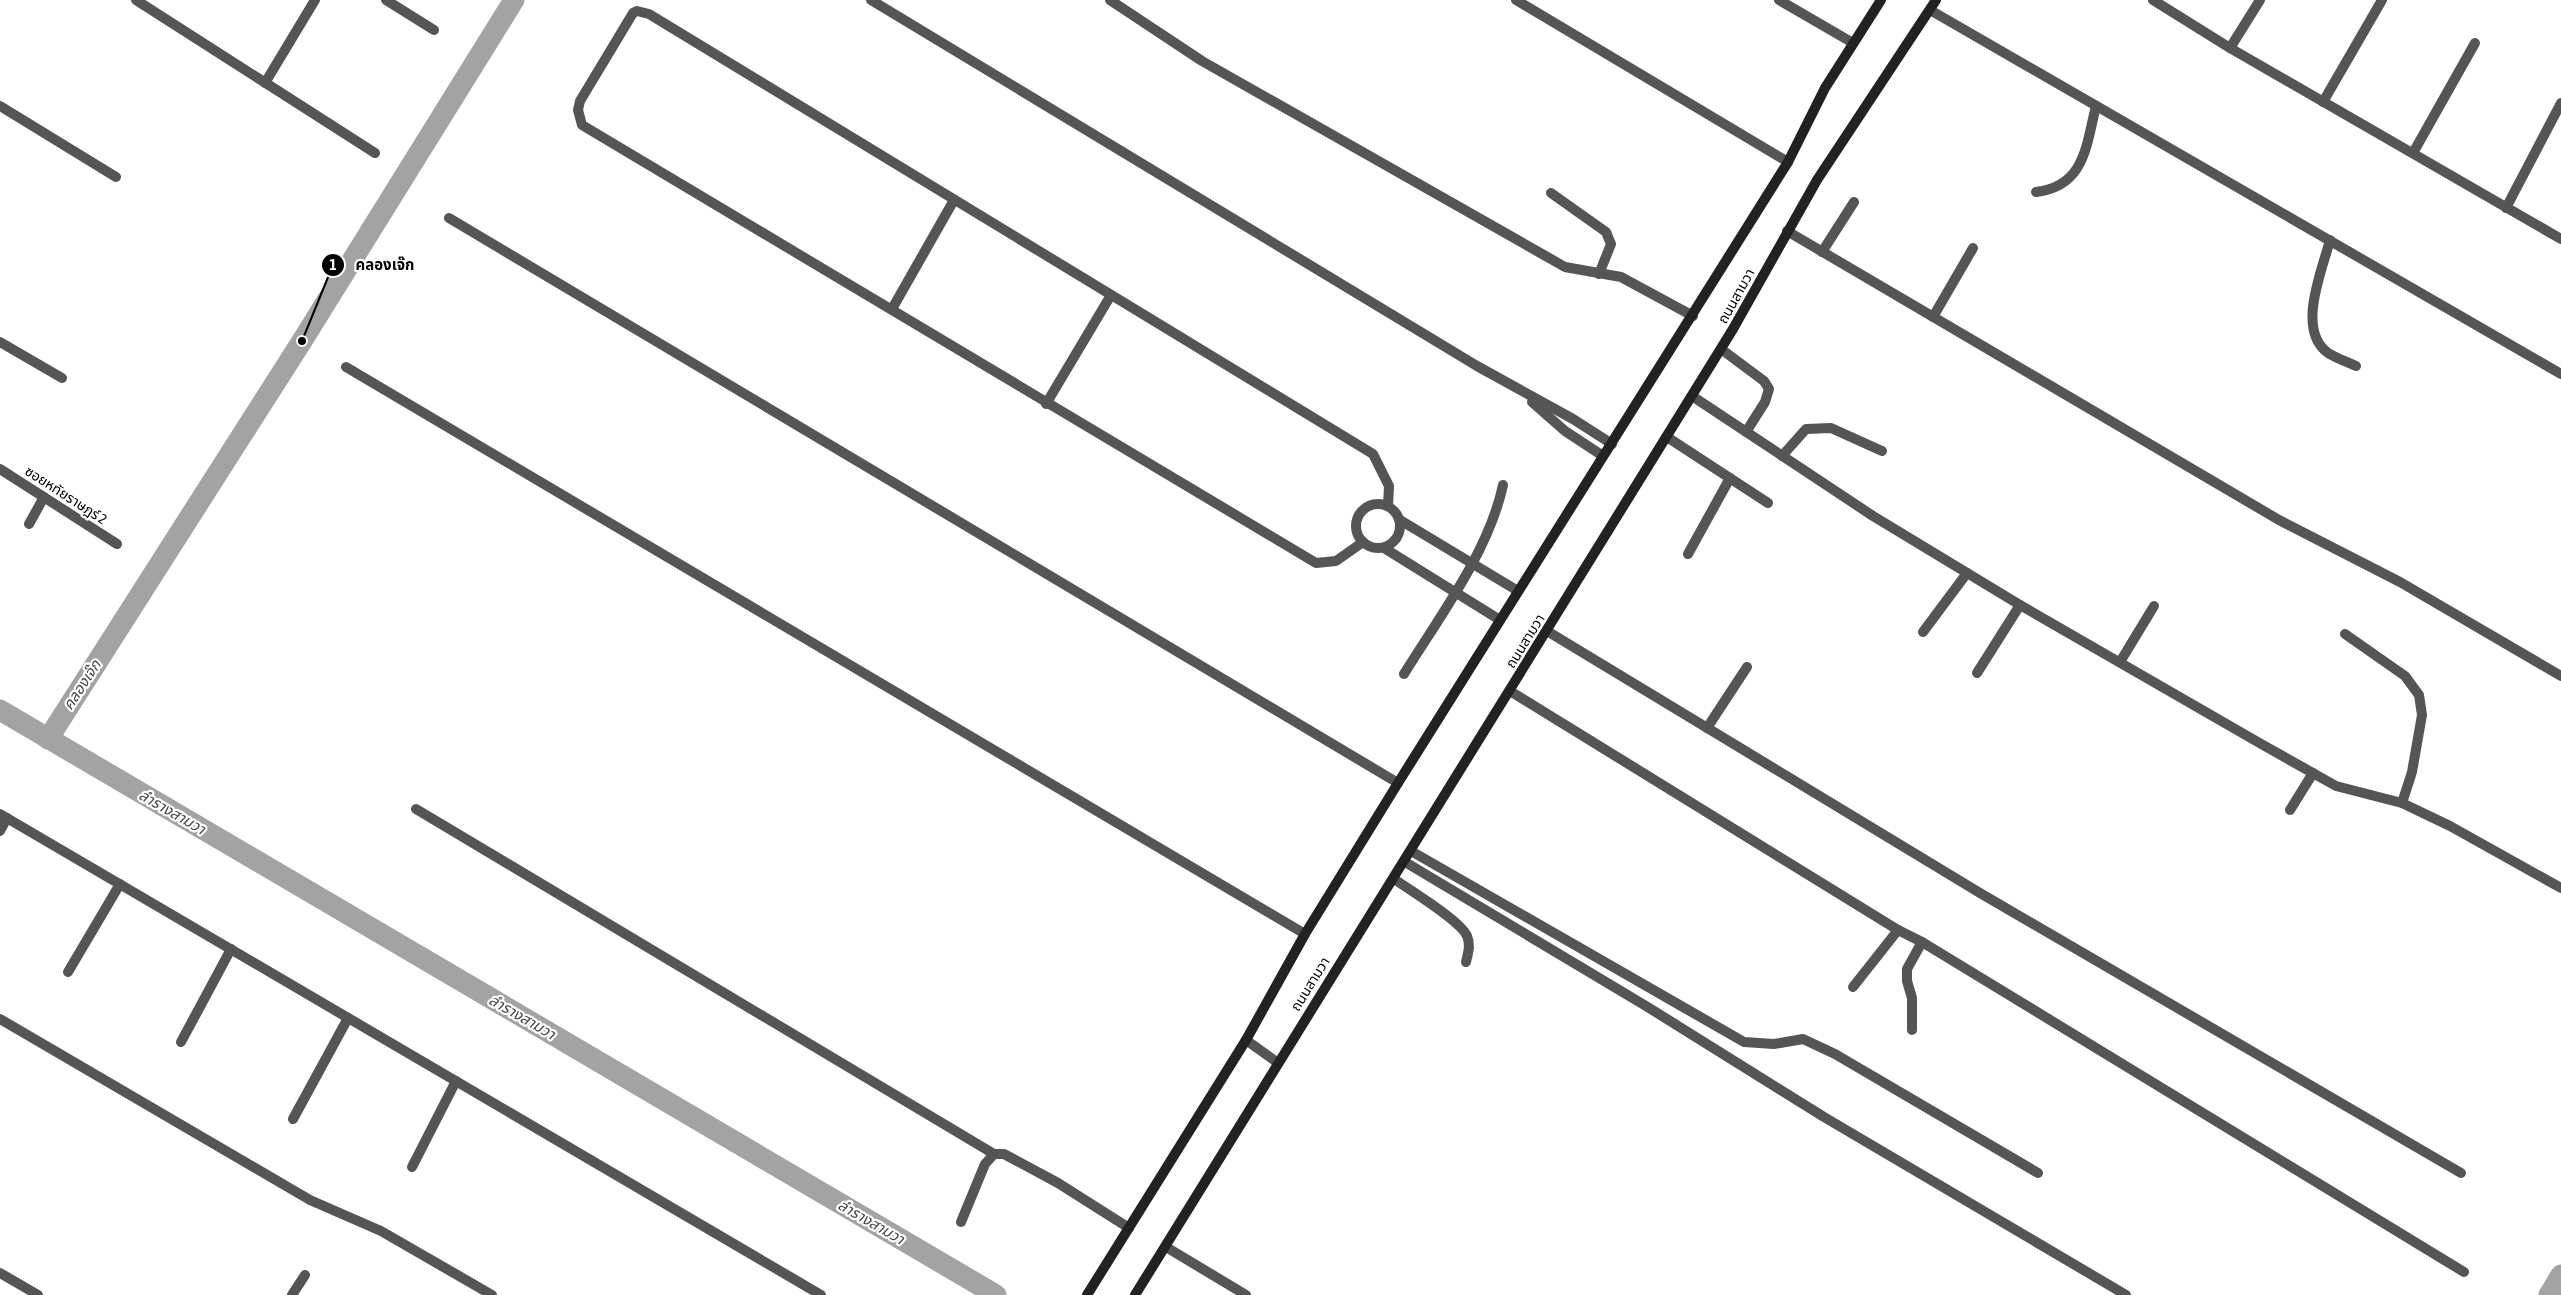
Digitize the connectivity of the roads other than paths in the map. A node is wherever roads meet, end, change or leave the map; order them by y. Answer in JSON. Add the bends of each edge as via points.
{"nodes":[{"id":1,"x":136,"y":0,"type":"edge"},
{"id":2,"x":315,"y":0,"type":"edge"},
{"id":3,"x":386,"y":0,"type":"edge"},
{"id":4,"x":871,"y":0,"type":"edge"},
{"id":5,"x":1110,"y":0,"type":"edge"},
{"id":6,"x":1516,"y":0,"type":"edge"},
{"id":7,"x":1779,"y":0,"type":"edge"},
{"id":8,"x":1881,"y":0,"type":"edge"},
{"id":9,"x":1936,"y":0,"type":"edge"},
{"id":10,"x":2153,"y":0,"type":"edge"},
{"id":11,"x":2260,"y":0,"type":"edge"},
{"id":12,"x":2382,"y":0,"type":"edge"},
{"id":13,"x":1930,"y":10,"type":"junction"},
{"id":14,"x":434,"y":30,"type":"dead end"},
{"id":15,"x":2476,"y":43,"type":"dead end"},
{"id":16,"x":1853,"y":44,"type":"junction"},
{"id":17,"x":2230,"y":48,"type":"junction"},
{"id":18,"x":265,"y":83,"type":"junction"},
{"id":19,"x":2323,"y":102,"type":"junction"},
{"id":20,"x":2561,"y":103,"type":"edge"},
{"id":21,"x":0,"y":106,"type":"edge"},
{"id":22,"x":2096,"y":106,"type":"junction"},
{"id":23,"x":375,"y":153,"type":"dead end"},
{"id":24,"x":2413,"y":153,"type":"junction"},
{"id":25,"x":1788,"y":162,"type":"junction"},
{"id":26,"x":116,"y":176,"type":"dead end"},
{"id":27,"x":2036,"y":192,"type":"dead end"},
{"id":28,"x":1551,"y":193,"type":"dead end"},
{"id":29,"x":954,"y":200,"type":"junction"},
{"id":30,"x":1854,"y":202,"type":"dead end"},
{"id":31,"x":2506,"y":208,"type":"junction"},
{"id":32,"x":449,"y":218,"type":"dead end"},
{"id":33,"x":1787,"y":231,"type":"junction"},
{"id":34,"x":2561,"y":239,"type":"edge"},
{"id":35,"x":2330,"y":240,"type":"junction"},
{"id":36,"x":1973,"y":248,"type":"dead end"},
{"id":37,"x":1822,"y":252,"type":"junction"},
{"id":38,"x":1599,"y":274,"type":"junction"},
{"id":39,"x":1111,"y":295,"type":"junction"},
{"id":40,"x":892,"y":309,"type":"junction"},
{"id":41,"x":1693,"y":316,"type":"junction"},
{"id":42,"x":1933,"y":317,"type":"junction"},
{"id":43,"x":0,"y":342,"type":"edge"},
{"id":44,"x":1721,"y":349,"type":"junction"},
{"id":45,"x":2356,"y":366,"type":"dead end"},
{"id":46,"x":346,"y":367,"type":"dead end"},
{"id":47,"x":2561,"y":374,"type":"edge"},
{"id":48,"x":62,"y":378,"type":"dead end"},
{"id":49,"x":1518,"y":390,"type":"junction"},
{"id":50,"x":1692,"y":396,"type":"junction"},
{"id":51,"x":1046,"y":404,"type":"junction"},
{"id":52,"x":1746,"y":432,"type":"junction"},
{"id":53,"x":1667,"y":437,"type":"junction"},
{"id":54,"x":1612,"y":444,"type":"junction"},
{"id":55,"x":1882,"y":451,"type":"dead end"},
{"id":56,"x":1604,"y":456,"type":"junction"},
{"id":57,"x":1782,"y":456,"type":"junction"},
{"id":58,"x":0,"y":469,"type":"edge"},
{"id":59,"x":1730,"y":478,"type":"junction"},
{"id":60,"x":1503,"y":485,"type":"dead end"},
{"id":61,"x":44,"y":497,"type":"junction"},
{"id":62,"x":1768,"y":503,"type":"dead end"},
{"id":63,"x":1388,"y":506,"type":"junction"},
{"id":64,"x":1400,"y":520,"type":"junction"},
{"id":65,"x":29,"y":524,"type":"dead end"},
{"id":66,"x":1363,"y":542,"type":"junction"},
{"id":67,"x":117,"y":544,"type":"dead end"},
{"id":68,"x":1384,"y":548,"type":"junction"},
{"id":69,"x":1688,"y":554,"type":"dead end"},
{"id":70,"x":1471,"y":562,"type":"junction"},
{"id":71,"x":1967,"y":573,"type":"junction"},
{"id":72,"x":1518,"y":590,"type":"junction"},
{"id":73,"x":1454,"y":592,"type":"junction"},
{"id":74,"x":2020,"y":605,"type":"junction"},
{"id":75,"x":2154,"y":606,"type":"dead end"},
{"id":76,"x":1500,"y":620,"type":"junction"},
{"id":77,"x":1547,"y":631,"type":"junction"},
{"id":78,"x":1923,"y":632,"type":"dead end"},
{"id":79,"x":2346,"y":634,"type":"dead end"},
{"id":80,"x":2120,"y":662,"type":"junction"},
{"id":81,"x":1747,"y":667,"type":"dead end"},
{"id":82,"x":1977,"y":673,"type":"dead end"},
{"id":83,"x":1404,"y":674,"type":"dead end"},
{"id":84,"x":2561,"y":676,"type":"edge"},
{"id":85,"x":1510,"y":691,"type":"junction"},
{"id":86,"x":1707,"y":728,"type":"junction"},
{"id":87,"x":2313,"y":773,"type":"junction"},
{"id":88,"x":1398,"y":783,"type":"junction"},
{"id":89,"x":2402,"y":803,"type":"junction"},
{"id":90,"x":416,"y":809,"type":"dead end"},
{"id":91,"x":2290,"y":810,"type":"dead end"},
{"id":92,"x":4,"y":816,"type":"edge"},
{"id":93,"x":0,"y":831,"type":"edge"},
{"id":94,"x":1411,"y":851,"type":"junction"},
{"id":95,"x":1405,"y":862,"type":"junction"},
{"id":96,"x":1394,"y":879,"type":"junction"},
{"id":97,"x":120,"y":884,"type":"junction"},
{"id":98,"x":2561,"y":888,"type":"edge"},
{"id":99,"x":1898,"y":930,"type":"junction"},
{"id":100,"x":1305,"y":934,"type":"junction"},
{"id":101,"x":1922,"y":942,"type":"junction"},
{"id":102,"x":231,"y":949,"type":"junction"},
{"id":103,"x":1466,"y":962,"type":"dead end"},
{"id":104,"x":68,"y":972,"type":"dead end"},
{"id":105,"x":1854,"y":988,"type":"dead end"},
{"id":106,"x":348,"y":1018,"type":"junction"},
{"id":107,"x":0,"y":1019,"type":"edge"},
{"id":108,"x":1912,"y":1030,"type":"dead end"},
{"id":109,"x":1246,"y":1040,"type":"junction"},
{"id":110,"x":181,"y":1042,"type":"dead end"},
{"id":111,"x":1278,"y":1063,"type":"junction"},
{"id":112,"x":456,"y":1081,"type":"junction"},
{"id":113,"x":293,"y":1119,"type":"dead end"},
{"id":114,"x":994,"y":1154,"type":"junction"},
{"id":115,"x":412,"y":1167,"type":"dead end"},
{"id":116,"x":2038,"y":1173,"type":"dead end"},
{"id":117,"x":2461,"y":1173,"type":"dead end"},
{"id":118,"x":960,"y":1222,"type":"dead end"},
{"id":119,"x":1130,"y":1228,"type":"junction"},
{"id":120,"x":1166,"y":1247,"type":"junction"},
{"id":121,"x":2464,"y":1272,"type":"dead end"},
{"id":122,"x":0,"y":1273,"type":"edge"},
{"id":123,"x":305,"y":1275,"type":"dead end"},
{"id":124,"x":38,"y":1295,"type":"edge"},
{"id":125,"x":292,"y":1295,"type":"edge"},
{"id":126,"x":492,"y":1295,"type":"edge"},
{"id":127,"x":821,"y":1295,"type":"edge"},
{"id":128,"x":1087,"y":1295,"type":"edge"},
{"id":129,"x":1135,"y":1295,"type":"edge"},
{"id":130,"x":1246,"y":1295,"type":"edge"},
{"id":131,"x":2126,"y":1295,"type":"edge"}],
"edges":[{"from":1,"to":18,"type":"street"},
{"from":2,"to":18,"type":"street"},
{"from":3,"to":14,"type":"street"},
{"from":4,"to":49,"type":"street"},
{"from":5,"to":38,"type":"street","via":[[1202,61],[1565,267]]},
{"from":6,"to":25,"type":"street"},
{"from":7,"to":16,"type":"street"},
{"from":8,"to":16,"type":"street","name":"ถนนสามวา"},
{"from":9,"to":13,"type":"street","name":"ถนนสามวา"},
{"from":10,"to":17,"type":"street"},
{"from":11,"to":17,"type":"street"},
{"from":12,"to":19,"type":"street"},
{"from":13,"to":22,"type":"street"},
{"from":13,"to":33,"type":"street","name":"ถนนสามวา","via":[[1817,180]]},
{"from":15,"to":24,"type":"street"},
{"from":16,"to":25,"type":"street","name":"ถนนสามวา","via":[[1825,88]]},
{"from":17,"to":19,"type":"street"},
{"from":18,"to":23,"type":"street"},
{"from":19,"to":24,"type":"street"},
{"from":20,"to":31,"type":"street"},
{"from":21,"to":26,"type":"street"},
{"from":22,"to":27,"type":"street","via":[[2075,174],[2054,190]]},
{"from":22,"to":35,"type":"street"},
{"from":24,"to":31,"type":"street"},
{"from":25,"to":41,"type":"street","name":"ถนนสามวา"},
{"from":28,"to":38,"type":"street","via":[[1606,232],[1611,244]]},
{"from":29,"to":39,"type":"street"},
{"from":29,"to":40,"type":"street"},
{"from":29,"to":40,"type":"street","via":[[643,11],[632,13],[580,100],[582,124]]},
{"from":30,"to":37,"type":"street"},
{"from":31,"to":34,"type":"street"},
{"from":32,"to":88,"type":"street"},
{"from":33,"to":37,"type":"street"},
{"from":33,"to":44,"type":"street","name":"ถนนสามวา"},
{"from":35,"to":45,"type":"street","via":[[2311,310],[2314,335],[2327,352]]},
{"from":35,"to":47,"type":"street"},
{"from":36,"to":42,"type":"street"},
{"from":37,"to":42,"type":"street"},
{"from":38,"to":41,"type":"street","via":[[1621,277]]},
{"from":39,"to":51,"type":"street"},
{"from":39,"to":63,"type":"street","via":[[1373,454],[1389,486]]},
{"from":40,"to":51,"type":"street"},
{"from":41,"to":54,"type":"street","name":"ถนนสามวา"},
{"from":42,"to":84,"type":"street","via":[[2279,520],[2377,569]]},
{"from":43,"to":48,"type":"street"},
{"from":44,"to":50,"type":"street","name":"ถนนสามวา"},
{"from":44,"to":52,"type":"street","via":[[1764,381],[1769,389],[1765,402]]},
{"from":46,"to":100,"type":"street"},
{"from":49,"to":54,"type":"street"},
{"from":49,"to":56,"type":"street","via":[[1565,431]]},
{"from":50,"to":52,"type":"street"},
{"from":50,"to":53,"type":"street","name":"ถนนสามวา"},
{"from":51,"to":66,"type":"street","via":[[1316,563],[1336,561]]},
{"from":52,"to":57,"type":"street"},
{"from":53,"to":59,"type":"street"},
{"from":53,"to":77,"type":"street","name":"ถนนสามวา"},
{"from":54,"to":56,"type":"street","name":"ถนนสามวา"},
{"from":55,"to":57,"type":"street","via":[[1831,428],[1823,428],[1806,429]]},
{"from":56,"to":72,"type":"street","name":"ถนนสามวา"},
{"from":57,"to":71,"type":"street"},
{"from":58,"to":61,"type":"street","name":"ซอยหทัยราษฎร์ 2"},
{"from":59,"to":62,"type":"street"},
{"from":59,"to":69,"type":"street"},
{"from":60,"to":70,"type":"street","via":[[1497,512]]},
{"from":61,"to":65,"type":"street"},
{"from":61,"to":67,"type":"street","name":"ซอยหทัยราษฎร์ 2"},
{"from":63,"to":64,"type":"street"},
{"from":63,"to":66,"type":"street","via":[[1378,503],[1360,513],[1356,528]]},
{"from":64,"to":68,"type":"street","via":[[1400,532],[1394,542]]},
{"from":64,"to":70,"type":"street"},
{"from":66,"to":68,"type":"street","via":[[1373,548]]},
{"from":68,"to":73,"type":"street"},
{"from":70,"to":72,"type":"street"},
{"from":70,"to":73,"type":"street"},
{"from":71,"to":74,"type":"street"},
{"from":71,"to":78,"type":"street"},
{"from":72,"to":76,"type":"street","name":"ถนนสามวา"},
{"from":73,"to":76,"type":"street"},
{"from":73,"to":83,"type":"street"},
{"from":74,"to":80,"type":"street"},
{"from":74,"to":82,"type":"street"},
{"from":75,"to":80,"type":"street"},
{"from":76,"to":88,"type":"street","name":"ถนนสามวา"},
{"from":77,"to":85,"type":"street","name":"ถนนสามวา"},
{"from":77,"to":86,"type":"street"},
{"from":79,"to":89,"type":"street","via":[[2405,676],[2419,695],[2422,714],[2412,772]]},
{"from":80,"to":87,"type":"street"},
{"from":81,"to":86,"type":"street"},
{"from":85,"to":94,"type":"street","name":"ถนนสามวา"},
{"from":85,"to":99,"type":"street"},
{"from":86,"to":117,"type":"street","via":[[1980,893]]},
{"from":87,"to":89,"type":"street","via":[[2336,786]]},
{"from":87,"to":91,"type":"street"},
{"from":88,"to":100,"type":"street","name":"ถนนสามวา"},
{"from":89,"to":98,"type":"street"},
{"from":90,"to":114,"type":"street"},
{"from":92,"to":93,"type":"street"},
{"from":92,"to":97,"type":"street"},
{"from":94,"to":95,"type":"street","name":"ถนนสามวา"},
{"from":94,"to":116,"type":"street","via":[[1744,1042],[1774,1044],[1803,1039],[1835,1054]]},
{"from":95,"to":96,"type":"street","name":"ถนนสามวา"},
{"from":95,"to":131,"type":"street","via":[[1824,1117]]},
{"from":96,"to":103,"type":"street","via":[[1466,933],[1470,945]]},
{"from":96,"to":111,"type":"street","name":"ถนนสามวา"},
{"from":97,"to":102,"type":"street"},
{"from":97,"to":104,"type":"street"},
{"from":99,"to":101,"type":"street"},
{"from":99,"to":105,"type":"street"},
{"from":100,"to":109,"type":"street","name":"ถนนสามวา"},
{"from":101,"to":108,"type":"street","via":[[1907,969],[1912,998]]},
{"from":101,"to":121,"type":"street"},
{"from":102,"to":106,"type":"street"},
{"from":102,"to":110,"type":"street"},
{"from":106,"to":112,"type":"street"},
{"from":106,"to":113,"type":"street"},
{"from":107,"to":126,"type":"street","via":[[310,1200],[381,1231]]},
{"from":109,"to":111,"type":"street"},
{"from":109,"to":119,"type":"street","name":"ถนนสามวา"},
{"from":111,"to":120,"type":"street","name":"ถนนสามวา"},
{"from":112,"to":115,"type":"street"},
{"from":112,"to":127,"type":"street"},
{"from":114,"to":118,"type":"street","via":[[985,1164]]},
{"from":114,"to":119,"type":"street","via":[[1004,1154],[1058,1183]]},
{"from":119,"to":128,"type":"street","name":"ถนนสามวา"},
{"from":120,"to":129,"type":"street","name":"ถนนสามวา"},
{"from":120,"to":130,"type":"street"},
{"from":122,"to":124,"type":"street"},
{"from":123,"to":125,"type":"street"}]}
